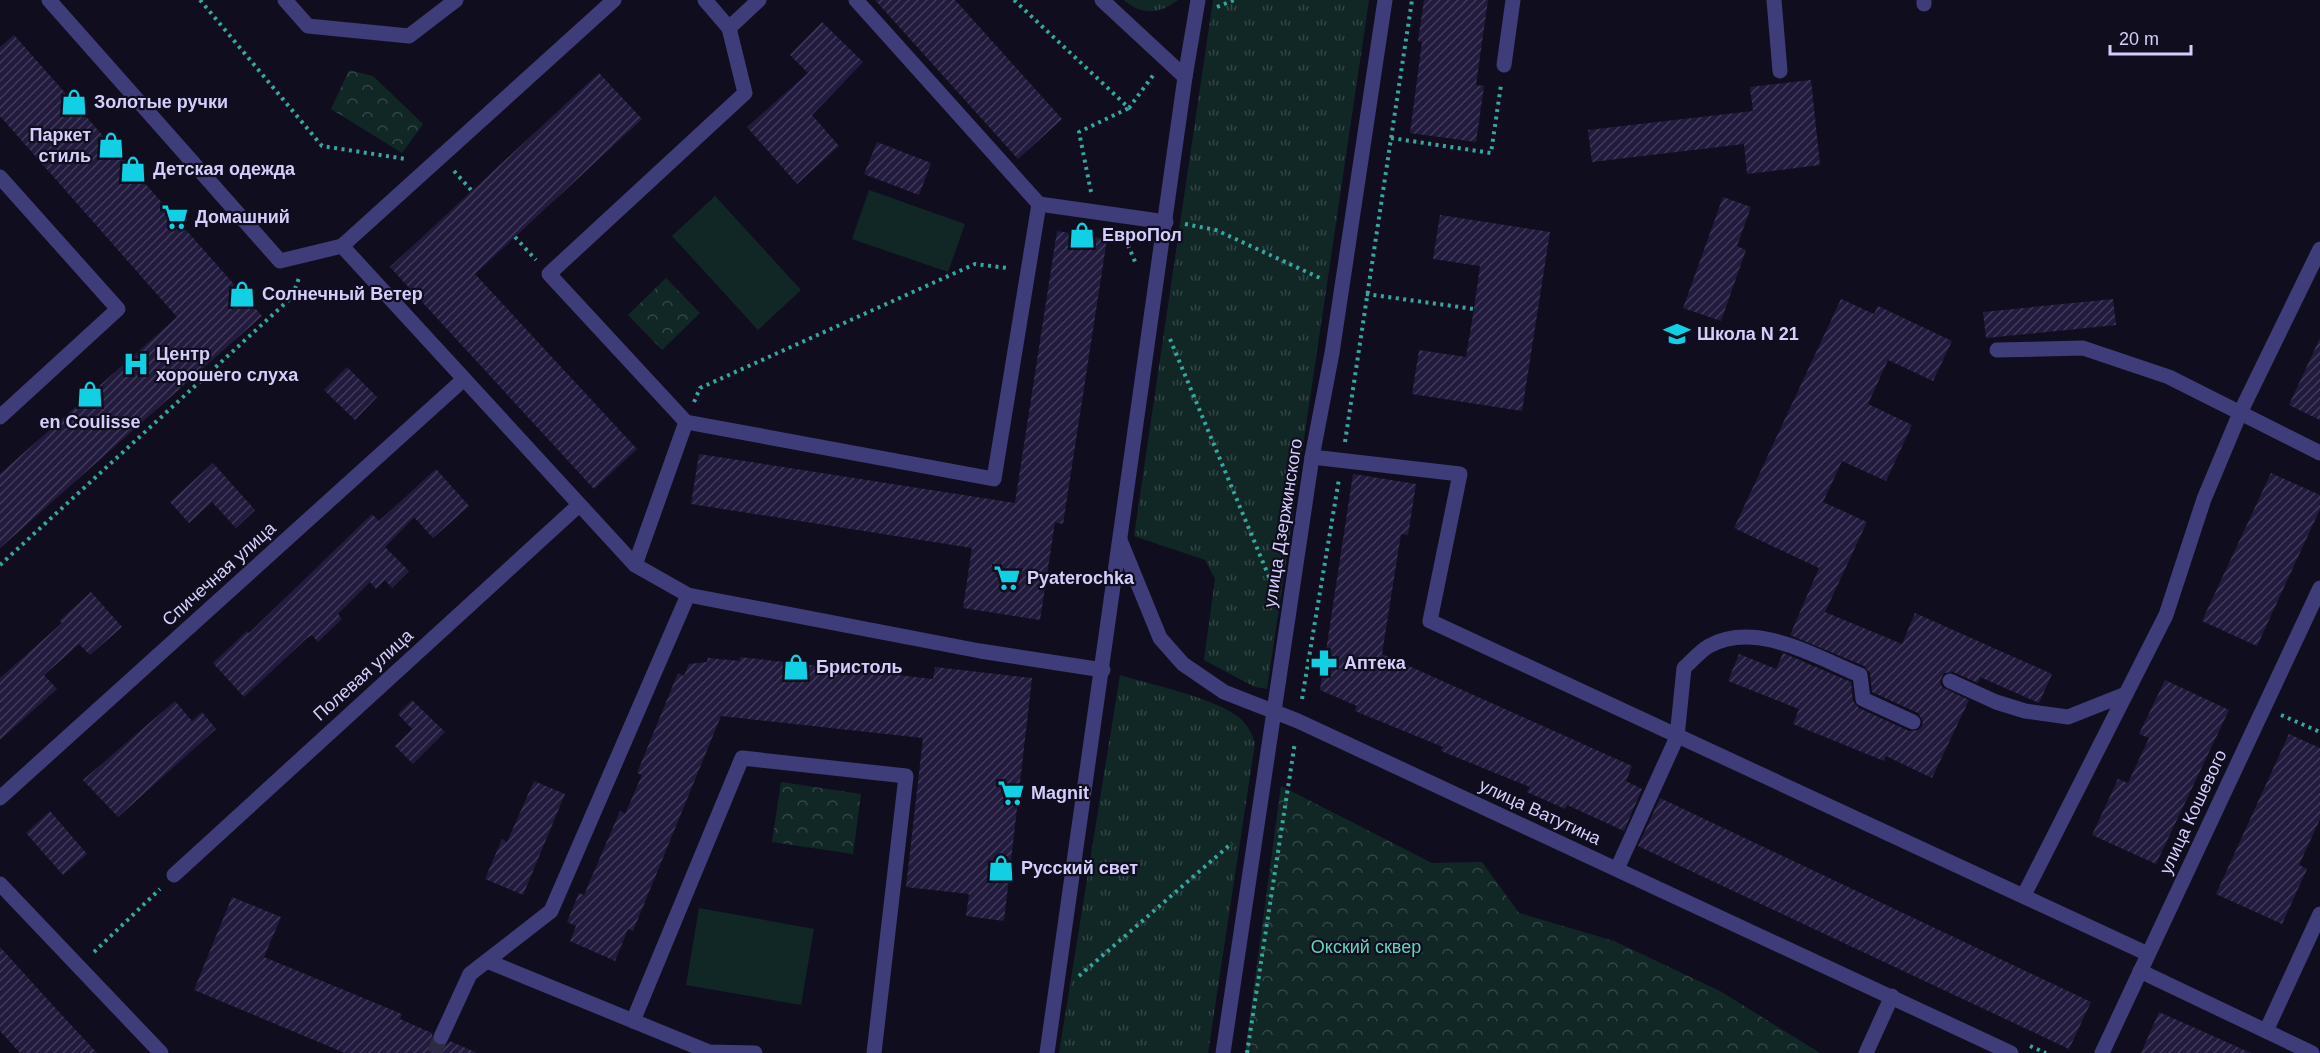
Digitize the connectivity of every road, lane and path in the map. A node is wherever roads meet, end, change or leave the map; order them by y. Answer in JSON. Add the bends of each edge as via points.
{"nodes":[{"id":1,"x":50,"y":0,"type":"edge"},
{"id":2,"x":200,"y":0,"type":"edge"},
{"id":3,"x":285,"y":0,"type":"edge"},
{"id":4,"x":456,"y":0,"type":"edge"},
{"id":5,"x":614,"y":0,"type":"edge"},
{"id":6,"x":705,"y":0,"type":"edge"},
{"id":7,"x":759,"y":0,"type":"edge"},
{"id":8,"x":856,"y":0,"type":"edge"},
{"id":9,"x":1102,"y":0,"type":"edge"},
{"id":10,"x":1198,"y":0,"type":"edge"},
{"id":11,"x":1385,"y":0,"type":"edge"},
{"id":12,"x":1412,"y":0,"type":"edge"},
{"id":13,"x":1513,"y":0,"type":"edge"},
{"id":14,"x":1774,"y":0,"type":"edge"},
{"id":15,"x":729,"y":28,"type":"junction"},
{"id":16,"x":1504,"y":65,"type":"joint"},
{"id":17,"x":1780,"y":71,"type":"dead end"},
{"id":18,"x":1185,"y":77,"type":"junction"},
{"id":19,"x":1129,"y":108,"type":"dead end"},
{"id":20,"x":1391,"y":138,"type":"junction"},
{"id":21,"x":433,"y":164,"type":"junction"},
{"id":22,"x":0,"y":177,"type":"edge"},
{"id":23,"x":1038,"y":204,"type":"junction"},
{"id":24,"x":1115,"y":215,"type":"junction"},
{"id":25,"x":1166,"y":222,"type":"junction"},
{"id":26,"x":515,"y":237,"type":"dead end"},
{"id":27,"x":342,"y":246,"type":"junction"},
{"id":28,"x":2320,"y":249,"type":"edge"},
{"id":29,"x":307,"y":254,"type":"junction"},
{"id":30,"x":1028,"y":270,"type":"junction"},
{"id":31,"x":549,"y":274,"type":"junction"},
{"id":32,"x":1341,"y":289,"type":"junction"},
{"id":33,"x":1366,"y":294,"type":"junction"},
{"id":34,"x":1154,"y":302,"type":"junction"},
{"id":35,"x":1474,"y":309,"type":"dead end"},
{"id":36,"x":1168,"y":335,"type":"dead end"},
{"id":37,"x":1997,"y":350,"type":"dead end"},
{"id":38,"x":464,"y":380,"type":"junction"},
{"id":39,"x":2240,"y":413,"type":"junction"},
{"id":40,"x":0,"y":417,"type":"edge"},
{"id":41,"x":686,"y":422,"type":"junction"},
{"id":42,"x":2320,"y":453,"type":"edge"},
{"id":43,"x":1312,"y":457,"type":"junction"},
{"id":44,"x":1342,"y":459,"type":"junction"},
{"id":45,"x":579,"y":504,"type":"junction"},
{"id":46,"x":1119,"y":539,"type":"junction"},
{"id":47,"x":0,"y":565,"type":"edge"},
{"id":48,"x":635,"y":565,"type":"junction"},
{"id":49,"x":2320,"y":588,"type":"edge"},
{"id":50,"x":1274,"y":589,"type":"dead end"},
{"id":51,"x":688,"y":595,"type":"junction"},
{"id":52,"x":1288,"y":622,"type":"junction"},
{"id":53,"x":1311,"y":644,"type":"junction"},
{"id":54,"x":1102,"y":670,"type":"junction"},
{"id":55,"x":1950,"y":681,"type":"dead end"},
{"id":56,"x":2126,"y":694,"type":"junction"},
{"id":57,"x":2264,"y":707,"type":"junction"},
{"id":58,"x":1274,"y":711,"type":"junction"},
{"id":59,"x":1298,"y":721,"type":"junction"},
{"id":60,"x":1913,"y":722,"type":"dead end"},
{"id":61,"x":2320,"y":732,"type":"edge"},
{"id":62,"x":1677,"y":737,"type":"junction"},
{"id":63,"x":1288,"y":794,"type":"junction"},
{"id":64,"x":0,"y":798,"type":"edge"},
{"id":65,"x":1258,"y":822,"type":"junction"},
{"id":66,"x":1617,"y":868,"type":"junction"},
{"id":67,"x":174,"y":875,"type":"joint"},
{"id":68,"x":0,"y":884,"type":"edge"},
{"id":69,"x":2024,"y":895,"type":"junction"},
{"id":70,"x":2320,"y":914,"type":"edge"},
{"id":71,"x":2148,"y":954,"type":"junction"},
{"id":72,"x":487,"y":961,"type":"junction"},
{"id":73,"x":78,"y":968,"type":"junction"},
{"id":74,"x":2140,"y":971,"type":"junction"},
{"id":75,"x":1057,"y":992,"type":"junction"},
{"id":76,"x":1892,"y":996,"type":"junction"},
{"id":77,"x":633,"y":1021,"type":"junction"},
{"id":78,"x":2266,"y":1031,"type":"junction"},
{"id":79,"x":441,"y":1037,"type":"tunnel mouth"},
{"id":80,"x":161,"y":1053,"type":"edge"},
{"id":81,"x":755,"y":1053,"type":"edge"},
{"id":82,"x":874,"y":1053,"type":"edge"},
{"id":83,"x":1047,"y":1053,"type":"edge"},
{"id":84,"x":1223,"y":1053,"type":"edge"},
{"id":85,"x":1247,"y":1053,"type":"edge"},
{"id":86,"x":1866,"y":1053,"type":"edge"},
{"id":87,"x":2011,"y":1053,"type":"edge"},
{"id":88,"x":2102,"y":1053,"type":"edge"},
{"id":89,"x":2312,"y":1053,"type":"edge"}],
"edges":[{"from":1,"to":29,"type":"street","via":[[280,261]]},
{"from":2,"to":21,"type":"path","via":[[322,146]]},
{"from":3,"to":4,"type":"street","via":[[308,26],[410,36]]},
{"from":5,"to":21,"type":"street"},
{"from":6,"to":15,"type":"street"},
{"from":7,"to":15,"type":"street"},
{"from":8,"to":23,"type":"street"},
{"from":9,"to":18,"type":"street"},
{"from":10,"to":18,"type":"street"},
{"from":11,"to":32,"type":"street","name":"улица Дзержинского"},
{"from":12,"to":20,"type":"path"},
{"from":13,"to":16,"type":"street"},
{"from":14,"to":17,"type":"street"},
{"from":15,"to":31,"type":"street","via":[[745,93]]},
{"from":16,"to":20,"type":"path","via":[[1491,153]]},
{"from":18,"to":25,"type":"street"},
{"from":19,"to":24,"type":"path","via":[[1079,132],[1091,195]]},
{"from":20,"to":33,"type":"path"},
{"from":21,"to":27,"type":"street"},
{"from":22,"to":40,"type":"street","via":[[118,309]]},
{"from":23,"to":24,"type":"street"},
{"from":23,"to":30,"type":"street"},
{"from":24,"to":25,"type":"street"},
{"from":24,"to":34,"type":"path"},
{"from":25,"to":32,"type":"path","via":[[1216,230]]},
{"from":25,"to":34,"type":"street"},
{"from":26,"to":31,"type":"path"},
{"from":27,"to":29,"type":"street"},
{"from":27,"to":38,"type":"street"},
{"from":28,"to":39,"type":"street"},
{"from":29,"to":47,"type":"path","via":[[292,297]]},
{"from":30,"to":41,"type":"path","via":[[975,264],[700,388]]},
{"from":30,"to":41,"type":"street","via":[[994,479]]},
{"from":31,"to":41,"type":"street"},
{"from":32,"to":33,"type":"path"},
{"from":32,"to":43,"type":"street","name":"улица Дзержинского"},
{"from":33,"to":35,"type":"path"},
{"from":33,"to":44,"type":"path"},
{"from":34,"to":46,"type":"street"},
{"from":36,"to":50,"type":"path"},
{"from":37,"to":39,"type":"street","via":[[2083,348],[2169,377]]},
{"from":38,"to":45,"type":"street"},
{"from":38,"to":64,"type":"street","name":"Спичечная улица"},
{"from":39,"to":42,"type":"street"},
{"from":39,"to":56,"type":"street","via":[[2204,498],[2166,615]]},
{"from":41,"to":48,"type":"street"},
{"from":43,"to":44,"type":"street"},
{"from":43,"to":52,"type":"street","name":"улица Дзержинского"},
{"from":44,"to":53,"type":"path"},
{"from":44,"to":62,"type":"street","via":[[1460,474],[1430,621]]},
{"from":45,"to":48,"type":"street"},
{"from":45,"to":67,"type":"street","name":"Полевая улица"},
{"from":46,"to":54,"type":"street"},
{"from":46,"to":58,"type":"street","name":"улица Ватутина","via":[[1160,638],[1183,664],[1224,692]]},
{"from":48,"to":51,"type":"street"},
{"from":49,"to":57,"type":"street","name":"улица Кошевого"},
{"from":51,"to":54,"type":"street","via":[[968,649]]},
{"from":51,"to":72,"type":"street","via":[[550,911]]},
{"from":52,"to":53,"type":"path"},
{"from":52,"to":58,"type":"street","name":"улица Дзержинского"},
{"from":53,"to":59,"type":"path"},
{"from":54,"to":75,"type":"street"},
{"from":55,"to":56,"type":"street","via":[[2025,711],[2068,717]]},
{"from":56,"to":69,"type":"street"},
{"from":57,"to":61,"type":"path"},
{"from":57,"to":71,"type":"street","name":"улица Кошевого"},
{"from":58,"to":59,"type":"street","name":"улица Ватутина"},
{"from":58,"to":65,"type":"street","name":"улица Дзержинского"},
{"from":59,"to":63,"type":"path"},
{"from":59,"to":66,"type":"street","name":"улица Ватутина"},
{"from":60,"to":62,"type":"street","via":[[1863,699],[1860,675],[1783,644],[1745,636],[1709,646],[1684,668]]},
{"from":62,"to":66,"type":"street"},
{"from":62,"to":69,"type":"street"},
{"from":63,"to":65,"type":"path"},
{"from":63,"to":85,"type":"path"},
{"from":65,"to":75,"type":"path"},
{"from":65,"to":84,"type":"street","name":"улица Дзержинского"},
{"from":66,"to":76,"type":"street","name":"улица Ватутина"},
{"from":67,"to":73,"type":"path"},
{"from":68,"to":73,"type":"street"},
{"from":69,"to":71,"type":"street"},
{"from":70,"to":78,"type":"street"},
{"from":71,"to":74,"type":"street","name":"улица Кошевого"},
{"from":72,"to":77,"type":"street"},
{"from":72,"to":79,"type":"street","via":[[470,974]]},
{"from":73,"to":80,"type":"street"},
{"from":74,"to":78,"type":"street"},
{"from":74,"to":88,"type":"street","name":"улица Кошевого"},
{"from":75,"to":83,"type":"street"},
{"from":76,"to":86,"type":"street"},
{"from":76,"to":87,"type":"street","name":"улица Ватутина"},
{"from":77,"to":81,"type":"street","via":[[709,1052]]},
{"from":77,"to":82,"type":"street","via":[[742,758],[906,776]]},
{"from":78,"to":89,"type":"street"}]}
